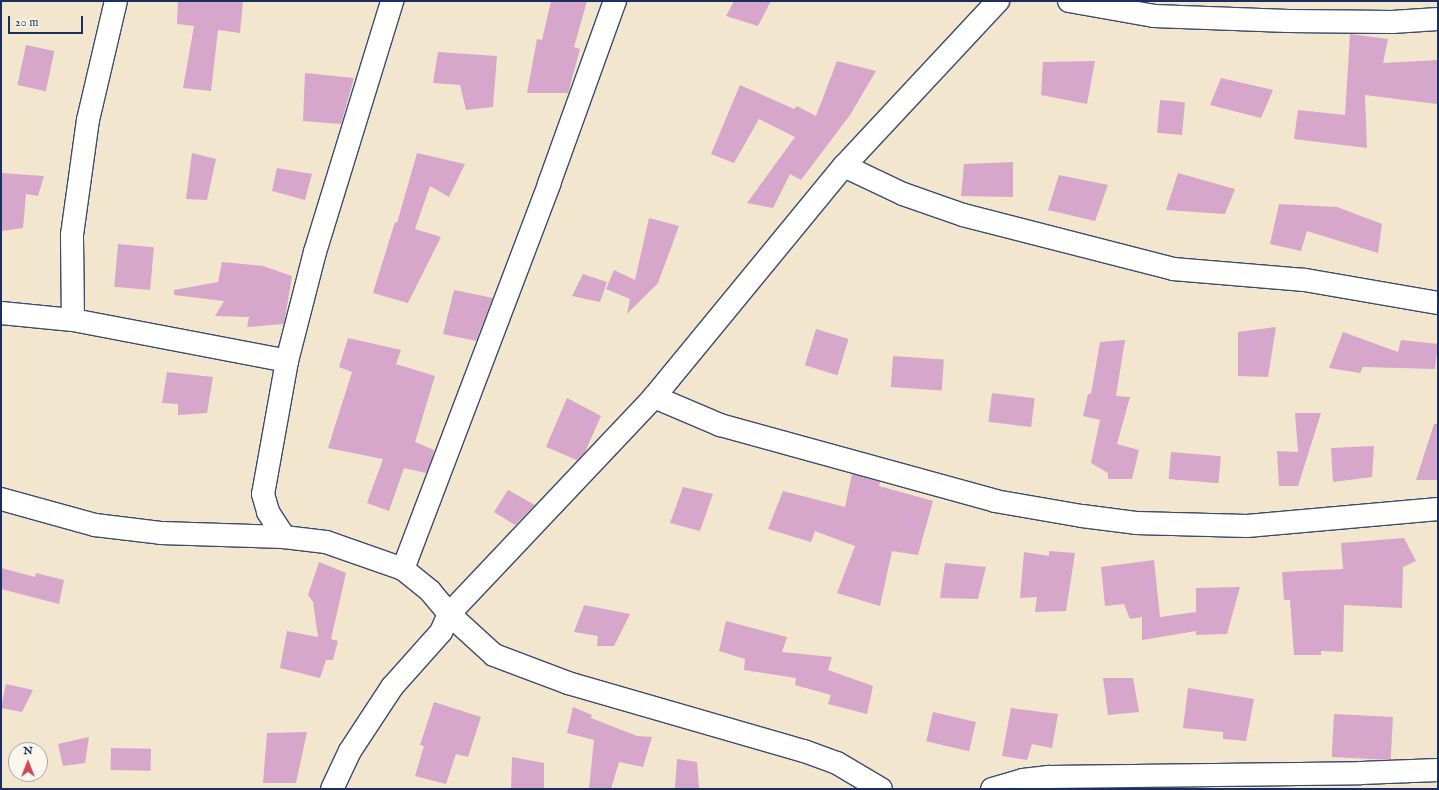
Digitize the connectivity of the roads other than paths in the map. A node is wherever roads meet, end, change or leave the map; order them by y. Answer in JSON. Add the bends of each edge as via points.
{"nodes":[{"id":1,"x":116,"y":1,"type":"edge"},
{"id":2,"x":392,"y":1,"type":"edge"},
{"id":3,"x":615,"y":1,"type":"edge"},
{"id":4,"x":998,"y":1,"type":"edge"},
{"id":5,"x":1069,"y":1,"type":"edge"},
{"id":6,"x":1438,"y":19,"type":"edge"},
{"id":7,"x":844,"y":166,"type":"junction"},
{"id":8,"x":1438,"y":303,"type":"edge"},
{"id":9,"x":1,"y":313,"type":"edge"},
{"id":10,"x":73,"y":320,"type":"junction"},
{"id":11,"x":288,"y":361,"type":"junction"},
{"id":12,"x":654,"y":397,"type":"junction"},
{"id":13,"x":1,"y":499,"type":"edge"},
{"id":14,"x":1438,"y":509,"type":"edge"},
{"id":15,"x":284,"y":537,"type":"junction"},
{"id":16,"x":403,"y":569,"type":"junction"},
{"id":17,"x":449,"y":614,"type":"junction"},
{"id":18,"x":1438,"y":770,"type":"edge"},
{"id":19,"x":332,"y":789,"type":"edge"},
{"id":20,"x":881,"y":789,"type":"edge"},
{"id":21,"x":992,"y":789,"type":"edge"}],
"edges":[{"from":1,"to":10,"type":"street","via":[[88,120],[73,227]]},
{"from":2,"to":11,"type":"street","via":[[315,252]]},
{"from":3,"to":16,"type":"street","via":[[550,184]]},
{"from":4,"to":7,"type":"street"},
{"from":5,"to":6,"type":"street","via":[[1162,16],[1342,21]]},
{"from":7,"to":8,"type":"street","via":[[903,194],[963,215],[1173,269],[1305,280]]},
{"from":7,"to":12,"type":"street"},
{"from":9,"to":10,"type":"street"},
{"from":10,"to":11,"type":"street"},
{"from":11,"to":15,"type":"street","via":[[263,494],[268,512]]},
{"from":12,"to":14,"type":"street","via":[[720,425],[995,501],[1136,524],[1247,526]]},
{"from":12,"to":17,"type":"street"},
{"from":13,"to":15,"type":"street","via":[[95,525],[161,533]]},
{"from":15,"to":16,"type":"street","via":[[326,542]]},
{"from":16,"to":17,"type":"street","via":[[430,591]]},
{"from":17,"to":19,"type":"street","via":[[441,632],[387,693],[350,751]]},
{"from":17,"to":20,"type":"street","via":[[494,655],[568,683],[804,751],[837,763]]},
{"from":18,"to":21,"type":"street","via":[[1049,777],[1023,780]]}]}
